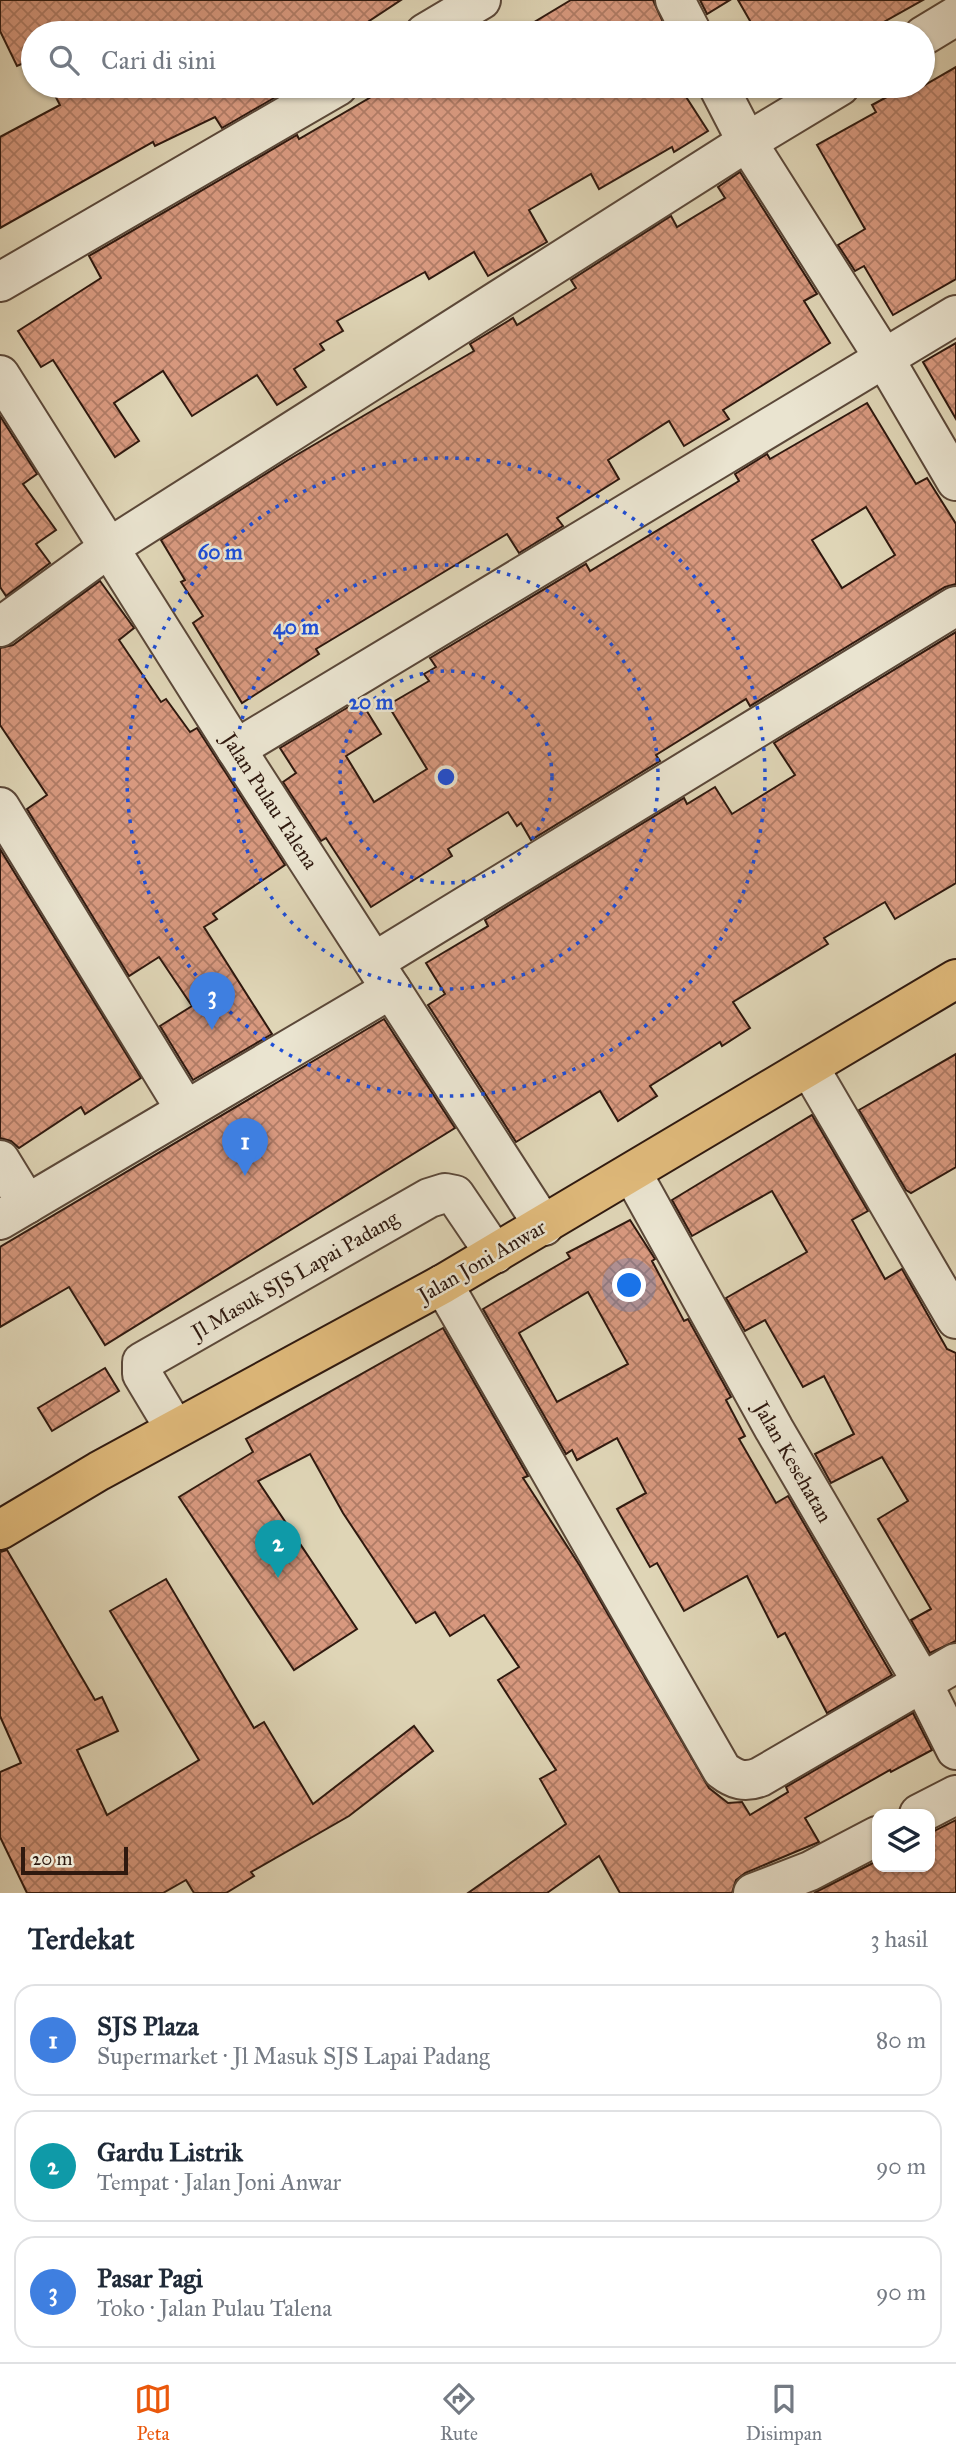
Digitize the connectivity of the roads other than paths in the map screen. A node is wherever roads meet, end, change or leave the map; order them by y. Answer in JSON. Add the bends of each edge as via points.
{"nodes":[{"id":1,"x":481,"y":0,"type":"edge"},
{"id":2,"x":675,"y":0,"type":"edge"},
{"id":3,"x":956,"y":16,"type":"edge"},
{"id":4,"x":445,"y":21,"type":"edge"},
{"id":5,"x":686,"y":21,"type":"edge"},
{"id":6,"x":935,"y":29,"type":"edge"},
{"id":7,"x":317,"y":98,"type":"edge"},
{"id":8,"x":724,"y":98,"type":"edge"},
{"id":9,"x":821,"y":98,"type":"edge"},
{"id":10,"x":747,"y":142,"type":"junction"},
{"id":11,"x":0,"y":282,"type":"edge"},
{"id":12,"x":956,"y":315,"type":"edge"},
{"id":13,"x":884,"y":358,"type":"junction"},
{"id":14,"x":0,"y":375,"type":"edge"},
{"id":15,"x":956,"y":481,"type":"edge"},
{"id":16,"x":110,"y":547,"type":"junction"},
{"id":17,"x":956,"y":606,"type":"edge"},
{"id":18,"x":0,"y":627,"type":"edge"},
{"id":19,"x":236,"y":749,"type":"junction"},
{"id":20,"x":0,"y":807,"type":"edge"},
{"id":21,"x":382,"y":976,"type":"junction"},
{"id":22,"x":956,"y":979,"type":"edge"},
{"id":23,"x":809,"y":1067,"type":"junction"},
{"id":24,"x":185,"y":1109,"type":"junction"},
{"id":25,"x":0,"y":1160,"type":"edge"},
{"id":26,"x":632,"y":1173,"type":"junction"},
{"id":27,"x":13,"y":1212,"type":"edge"},
{"id":28,"x":544,"y":1226,"type":"junction"},
{"id":29,"x":495,"y":1254,"type":"junction"},
{"id":30,"x":443,"y":1284,"type":"junction"},
{"id":31,"x":956,"y":1320,"type":"edge"},
{"id":32,"x":175,"y":1429,"type":"junction"},
{"id":33,"x":0,"y":1530,"type":"edge"},
{"id":34,"x":956,"y":1663,"type":"edge"},
{"id":35,"x":922,"y":1682,"type":"junction"},
{"id":36,"x":956,"y":1750,"type":"edge"},
{"id":37,"x":956,"y":1795,"type":"edge"},
{"id":38,"x":929,"y":1809,"type":"edge"},
{"id":39,"x":872,"y":1840,"type":"edge"},
{"id":40,"x":815,"y":1882,"type":"edge"},
{"id":41,"x":753,"y":1893,"type":"edge"}],
"edges":[{"from":1,"to":4,"type":"street"},
{"from":2,"to":5,"type":"street"},
{"from":3,"to":6,"type":"street"},
{"from":7,"to":11,"type":"street"},
{"from":8,"to":10,"type":"street"},
{"from":9,"to":10,"type":"street"},
{"from":10,"to":13,"type":"street"},
{"from":10,"to":16,"type":"street"},
{"from":12,"to":13,"type":"street"},
{"from":13,"to":15,"type":"street"},
{"from":13,"to":19,"type":"street"},
{"from":14,"to":16,"type":"street","name":"Jalan Pulau Talena"},
{"from":16,"to":18,"type":"street"},
{"from":16,"to":19,"type":"street","name":"Jalan Pulau Talena"},
{"from":17,"to":21,"type":"street"},
{"from":19,"to":21,"type":"street","name":"Jalan Pulau Talena"},
{"from":20,"to":24,"type":"street"},
{"from":21,"to":24,"type":"street"},
{"from":21,"to":28,"type":"street","name":"Jalan Pulau Talena"},
{"from":22,"to":23,"type":"main road","name":"Jalan Joni Anwar"},
{"from":23,"to":26,"type":"main road","name":"Jalan Joni Anwar"},
{"from":23,"to":31,"type":"street"},
{"from":24,"to":27,"type":"street"},
{"from":25,"to":27,"type":"street"},
{"from":26,"to":28,"type":"main road","name":"Jalan Joni Anwar"},
{"from":26,"to":35,"type":"street","name":"Jalan Kesehatan"},
{"from":28,"to":29,"type":"main road","name":"Jalan Joni Anwar"},
{"from":29,"to":30,"type":"main road","name":"Jalan Joni Anwar"},
{"from":29,"to":32,"type":"street","name":"Jl Masuk SJS Lapai Padang","via":[[455,1195],[429,1198],[142,1362],[142,1374]]},
{"from":30,"to":32,"type":"main road","name":"Jalan Joni Anwar"},
{"from":30,"to":35,"type":"street","via":[[722,1770],[734,1779],[751,1781]]},
{"from":32,"to":33,"type":"main road","name":"Jalan Joni Anwar"},
{"from":34,"to":35,"type":"street"},
{"from":35,"to":36,"type":"street","name":"Jalan Kesehatan"},
{"from":37,"to":38,"type":"street"},
{"from":39,"to":40,"type":"street"},
{"from":40,"to":41,"type":"street"}]}
